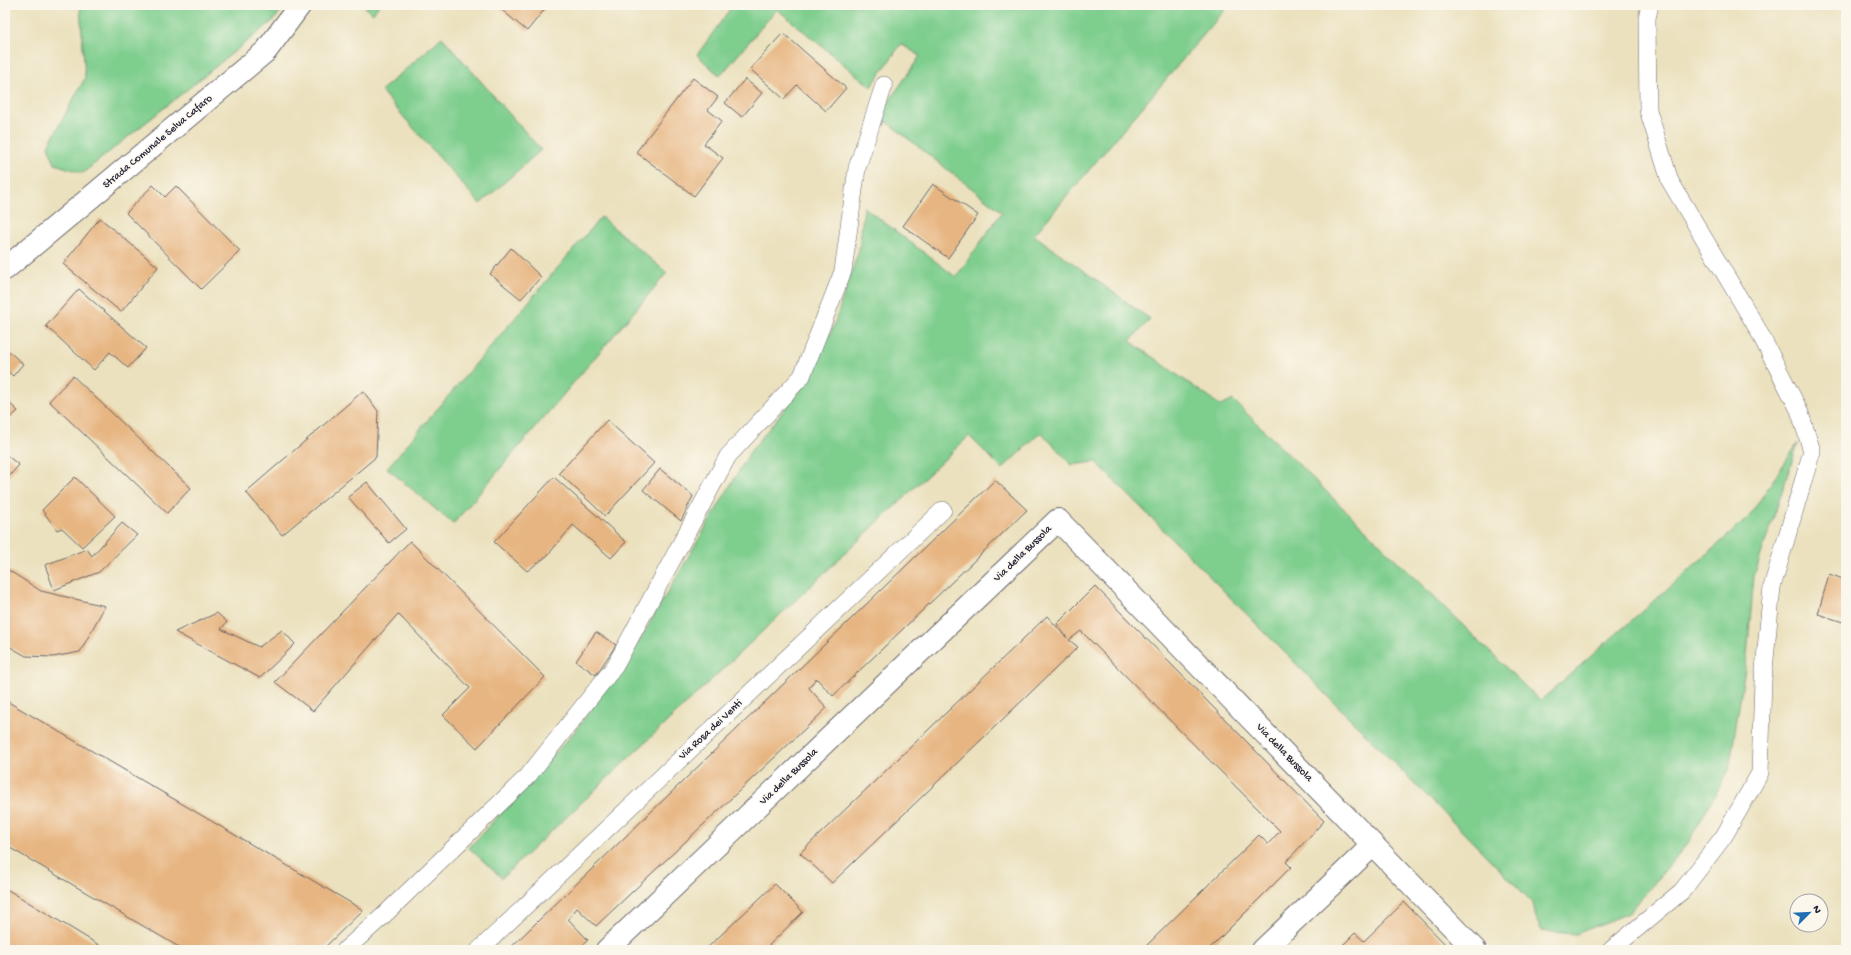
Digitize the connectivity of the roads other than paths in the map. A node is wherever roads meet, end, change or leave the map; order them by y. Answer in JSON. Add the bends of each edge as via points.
{"nodes":[{"id":1,"x":300,"y":5,"type":"edge"},
{"id":2,"x":1650,"y":5,"type":"edge"},
{"id":3,"x":884,"y":85,"type":"dead end"},
{"id":4,"x":5,"y":269,"type":"edge"},
{"id":5,"x":943,"y":510,"type":"dead end"},
{"id":6,"x":1373,"y":845,"type":"junction"},
{"id":7,"x":345,"y":950,"type":"edge"},
{"id":8,"x":479,"y":950,"type":"edge"},
{"id":9,"x":607,"y":950,"type":"edge"},
{"id":10,"x":1263,"y":950,"type":"edge"},
{"id":11,"x":1475,"y":950,"type":"edge"},
{"id":12,"x":1611,"y":950,"type":"edge"}],
"edges":[{"from":1,"to":4,"type":"street","name":"Strada Comunale Selva Cafaro","via":[[266,51]]},
{"from":2,"to":12,"type":"lane","via":[[1647,18],[1648,110],[1670,181],[1757,328],[1799,410],[1812,451],[1772,587],[1763,680],[1760,773],[1724,836],[1682,891]]},
{"from":3,"to":7,"type":"lane","via":[[857,168],[843,271],[802,376],[728,456],[615,666],[528,776]]},
{"from":5,"to":8,"type":"lane","name":"Via Rosa dei Venti"},
{"from":6,"to":9,"type":"street","name":"Via della Bussola","via":[[1058,520]]},
{"from":6,"to":10,"type":"street"},
{"from":6,"to":11,"type":"street","name":"Via della Bussola"}]}
